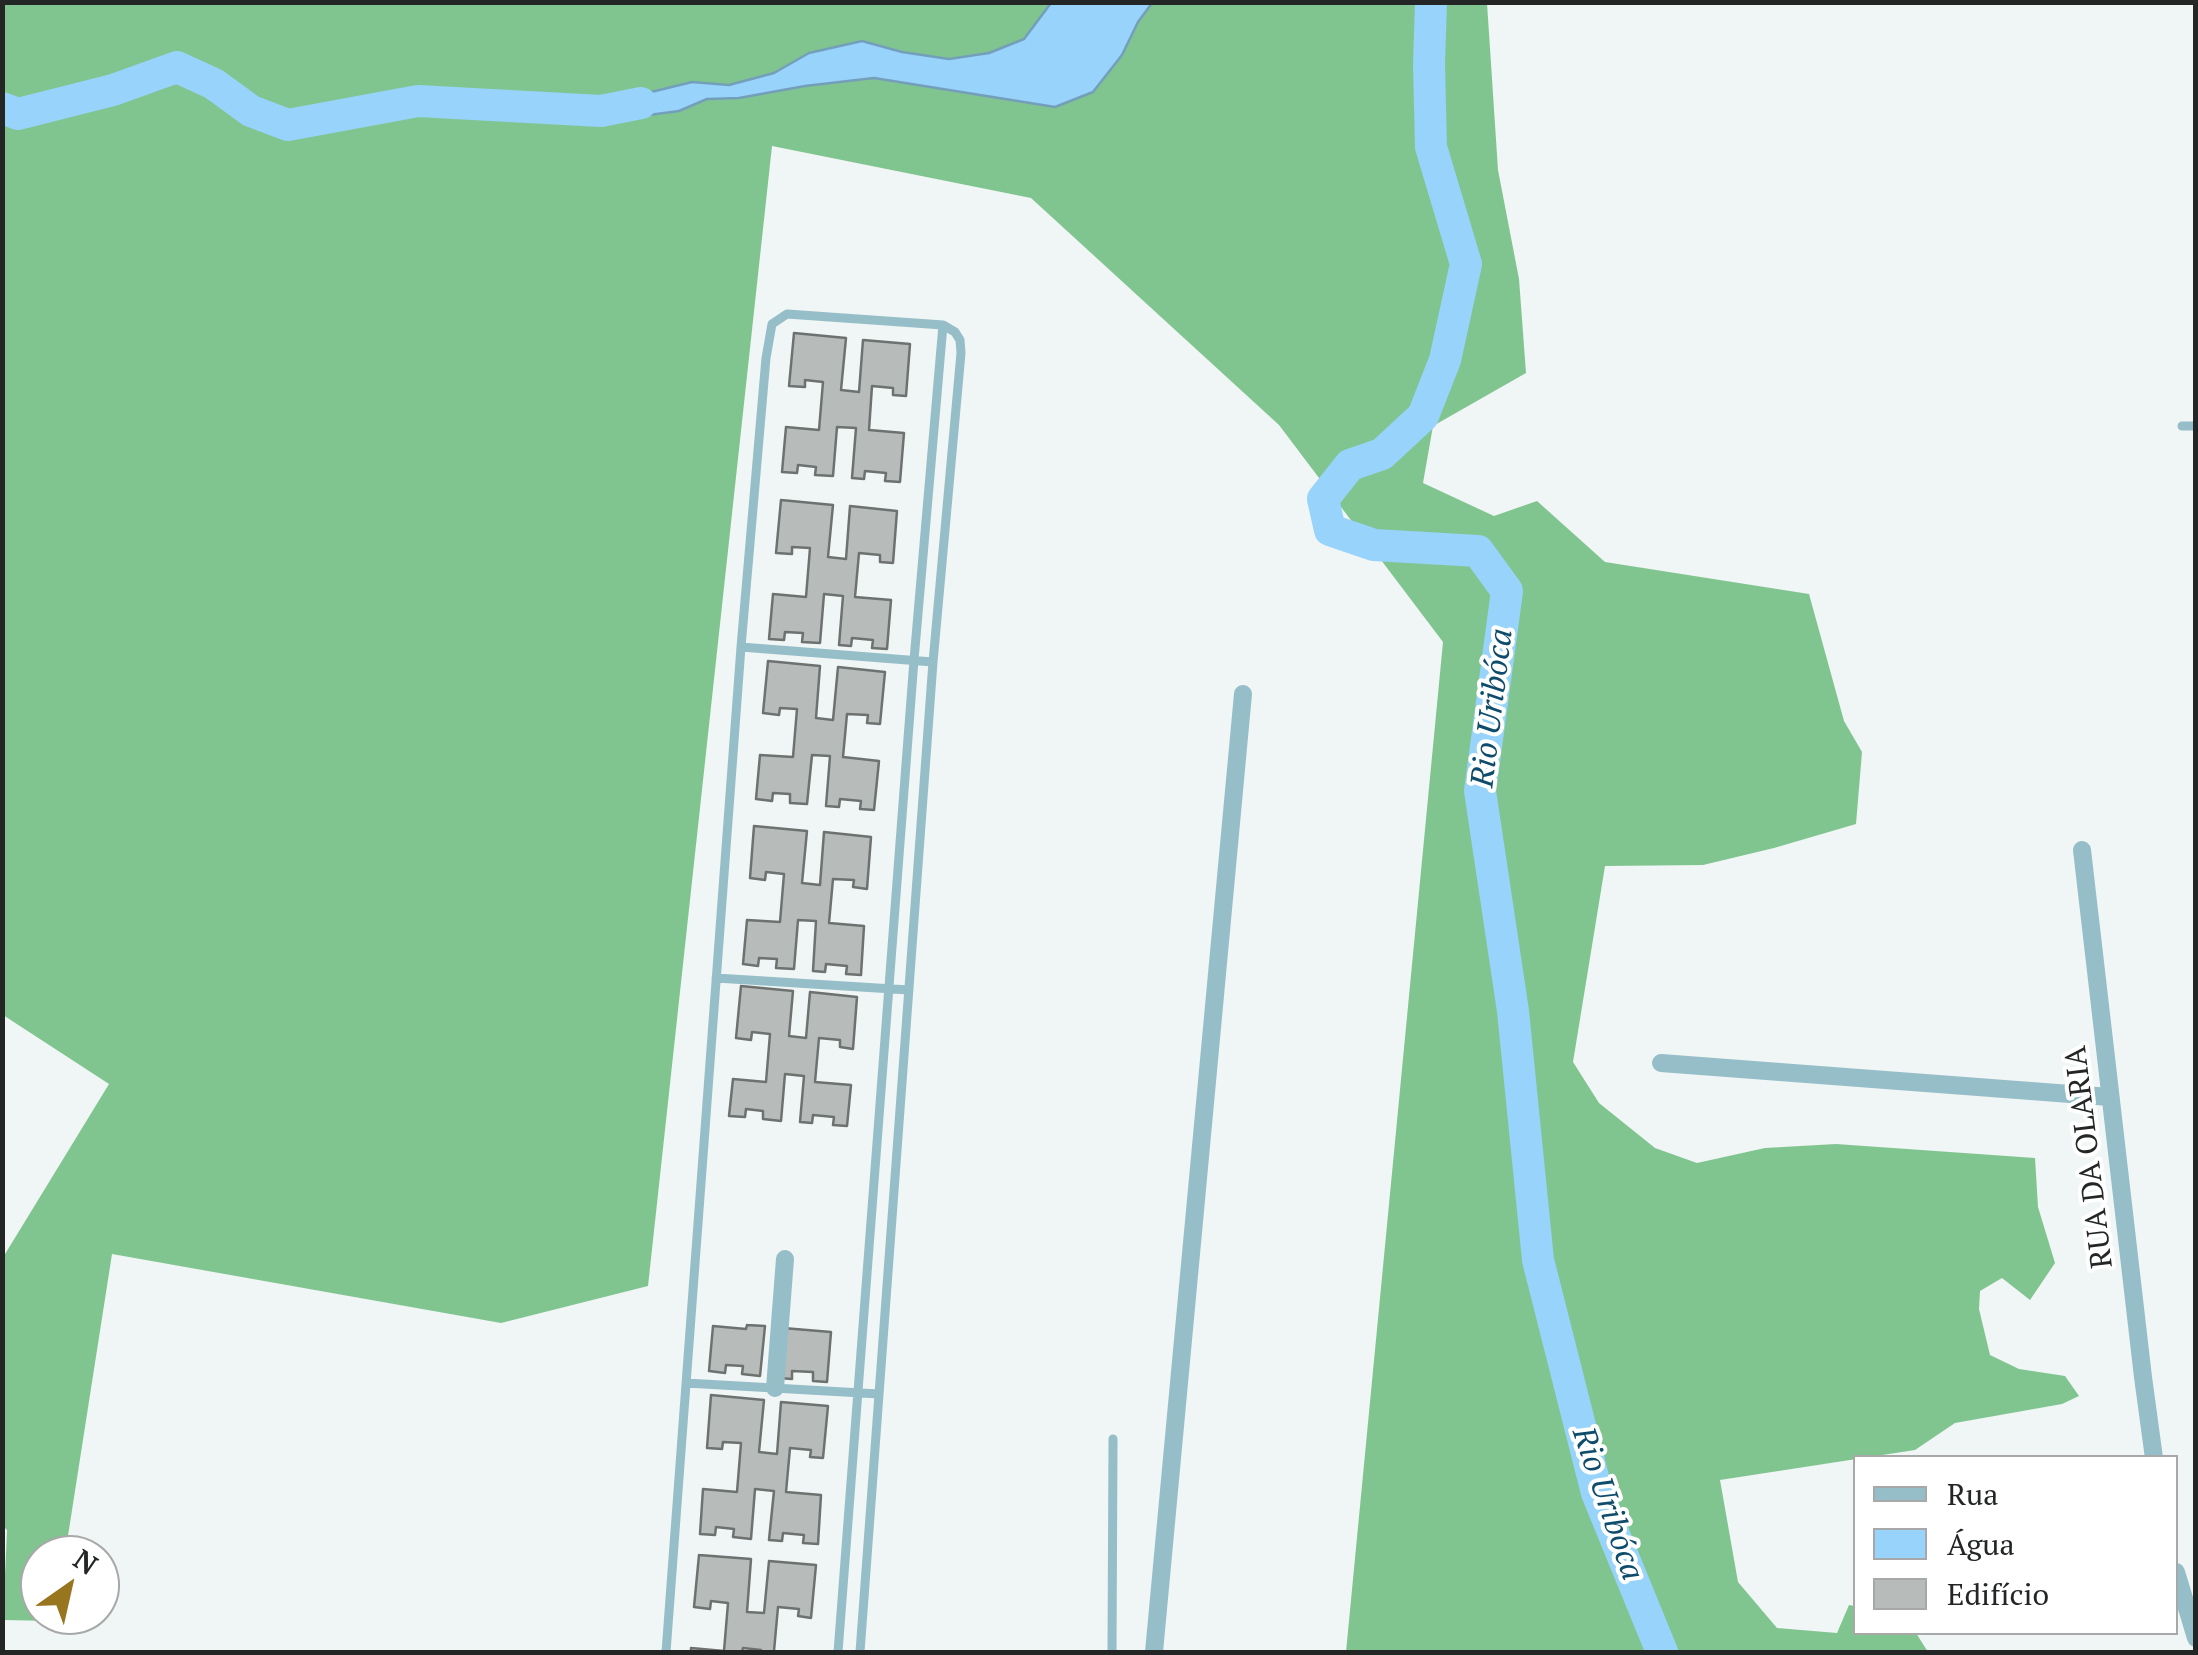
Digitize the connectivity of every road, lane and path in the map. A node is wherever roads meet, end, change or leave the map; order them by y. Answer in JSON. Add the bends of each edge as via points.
{"nodes":[{"id":1,"x":942,"y":325,"type":"junction"},
{"id":2,"x":2182,"y":426,"type":"dead end"},
{"id":3,"x":2196,"y":426,"type":"edge"},
{"id":4,"x":741,"y":647,"type":"junction"},
{"id":5,"x":914,"y":660,"type":"junction"},
{"id":6,"x":933,"y":662,"type":"junction"},
{"id":7,"x":1243,"y":694,"type":"dead end"},
{"id":8,"x":2082,"y":850,"type":"dead end"},
{"id":9,"x":716,"y":978,"type":"junction"},
{"id":10,"x":888,"y":988,"type":"junction"},
{"id":11,"x":909,"y":990,"type":"junction"},
{"id":12,"x":1661,"y":1063,"type":"dead end"},
{"id":13,"x":2110,"y":1097,"type":"junction"},
{"id":14,"x":785,"y":1260,"type":"dead end"},
{"id":15,"x":686,"y":1383,"type":"junction"},
{"id":16,"x":775,"y":1388,"type":"junction"},
{"id":17,"x":858,"y":1392,"type":"junction"},
{"id":18,"x":879,"y":1394,"type":"junction"},
{"id":19,"x":1113,"y":1439,"type":"dead end"},
{"id":20,"x":2154,"y":1455,"type":"edge"},
{"id":21,"x":2178,"y":1579,"type":"edge"},
{"id":22,"x":2196,"y":1638,"type":"edge"},
{"id":23,"x":666,"y":1652,"type":"edge"},
{"id":24,"x":838,"y":1652,"type":"edge"},
{"id":25,"x":860,"y":1652,"type":"edge"},
{"id":26,"x":1112,"y":1652,"type":"edge"},
{"id":27,"x":1154,"y":1652,"type":"edge"}],
"edges":[{"from":1,"to":4,"type":"lane","via":[[787,314],[772,324]]},
{"from":1,"to":5,"type":"lane"},
{"from":1,"to":6,"type":"lane","via":[[955,332],[961,353]]},
{"from":2,"to":3,"type":"lane"},
{"from":4,"to":5,"type":"lane"},
{"from":4,"to":9,"type":"lane"},
{"from":5,"to":6,"type":"lane"},
{"from":5,"to":10,"type":"lane"},
{"from":6,"to":11,"type":"lane"},
{"from":7,"to":27,"type":"street"},
{"from":8,"to":13,"type":"street","name":"RUA DA OLARIA"},
{"from":9,"to":10,"type":"lane"},
{"from":9,"to":15,"type":"lane"},
{"from":10,"to":11,"type":"lane"},
{"from":10,"to":17,"type":"lane"},
{"from":11,"to":18,"type":"lane"},
{"from":12,"to":13,"type":"street"},
{"from":13,"to":20,"type":"street","name":"RUA DA OLARIA"},
{"from":14,"to":16,"type":"street"},
{"from":15,"to":16,"type":"lane"},
{"from":15,"to":23,"type":"lane"},
{"from":16,"to":17,"type":"lane"},
{"from":17,"to":18,"type":"lane"},
{"from":17,"to":24,"type":"lane"},
{"from":18,"to":25,"type":"lane"},
{"from":19,"to":26,"type":"lane"},
{"from":21,"to":22,"type":"street"}]}
